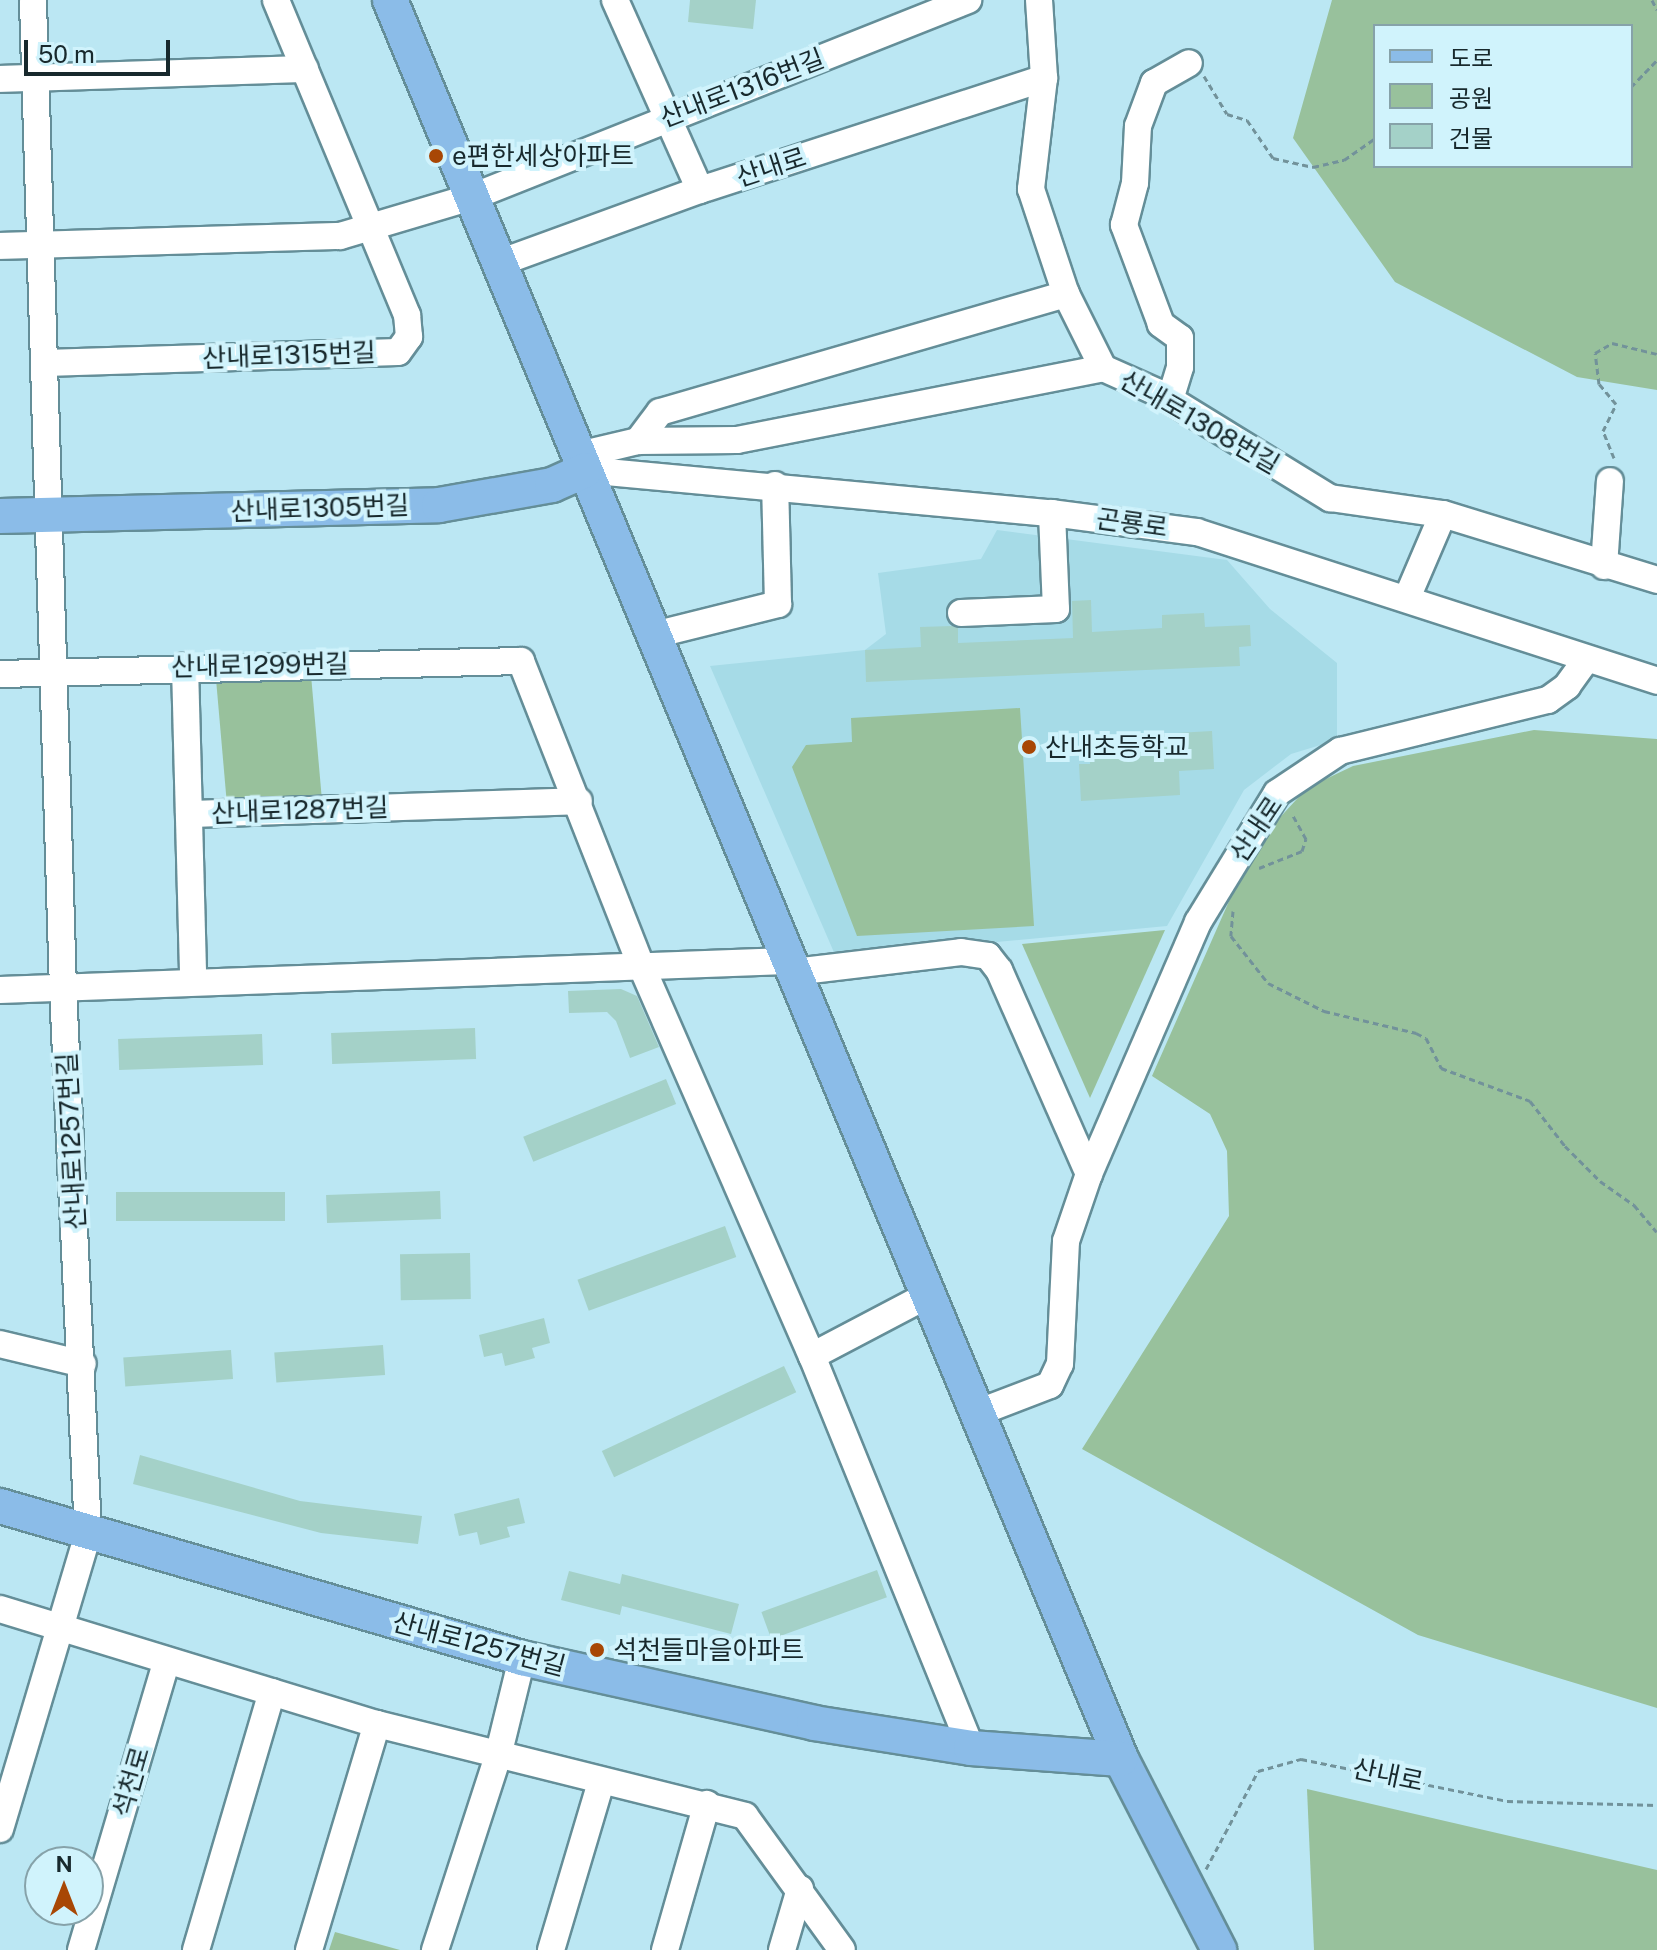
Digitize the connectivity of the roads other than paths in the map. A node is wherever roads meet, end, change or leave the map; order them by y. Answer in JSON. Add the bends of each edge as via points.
{"nodes":[{"id":1,"x":33,"y":0,"type":"edge"},
{"id":2,"x":276,"y":0,"type":"edge"},
{"id":3,"x":390,"y":0,"type":"edge"},
{"id":4,"x":615,"y":0,"type":"edge"},
{"id":5,"x":968,"y":0,"type":"edge"},
{"id":6,"x":1039,"y":0,"type":"edge"},
{"id":7,"x":1189,"y":63,"type":"road end"},
{"id":8,"x":305,"y":69,"type":"junction"},
{"id":9,"x":35,"y":78,"type":"junction"},
{"id":10,"x":1044,"y":78,"type":"junction"},
{"id":11,"x":0,"y":79,"type":"edge"},
{"id":12,"x":664,"y":118,"type":"junction"},
{"id":13,"x":700,"y":190,"type":"junction"},
{"id":14,"x":472,"y":197,"type":"junction"},
{"id":15,"x":370,"y":227,"type":"junction"},
{"id":16,"x":0,"y":246,"type":"edge"},
{"id":17,"x":41,"y":246,"type":"junction"},
{"id":18,"x":499,"y":263,"type":"junction"},
{"id":19,"x":1066,"y":294,"type":"junction"},
{"id":20,"x":45,"y":363,"type":"junction"},
{"id":21,"x":1103,"y":368,"type":"junction"},
{"id":22,"x":1170,"y":400,"type":"junction"},
{"id":23,"x":638,"y":441,"type":"junction"},
{"id":24,"x":582,"y":462,"type":"junction"},
{"id":25,"x":1610,"y":481,"type":"road end"},
{"id":26,"x":775,"y":485,"type":"junction"},
{"id":27,"x":1052,"y":513,"type":"junction"},
{"id":28,"x":1443,"y":514,"type":"junction"},
{"id":29,"x":50,"y":515,"type":"junction"},
{"id":30,"x":0,"y":516,"type":"edge"},
{"id":31,"x":1604,"y":566,"type":"junction"},
{"id":32,"x":1657,"y":580,"type":"edge"},
{"id":33,"x":1407,"y":598,"type":"junction"},
{"id":34,"x":961,"y":613,"type":"dead end"},
{"id":35,"x":654,"y":635,"type":"junction"},
{"id":36,"x":1585,"y":661,"type":"junction"},
{"id":37,"x":185,"y":666,"type":"junction"},
{"id":38,"x":54,"y":673,"type":"junction"},
{"id":39,"x":0,"y":674,"type":"edge"},
{"id":40,"x":1657,"y":681,"type":"edge"},
{"id":41,"x":579,"y":801,"type":"junction"},
{"id":42,"x":189,"y":814,"type":"junction"},
{"id":43,"x":641,"y":965,"type":"junction"},
{"id":44,"x":794,"y":972,"type":"junction"},
{"id":45,"x":193,"y":982,"type":"junction"},
{"id":46,"x":63,"y":989,"type":"junction"},
{"id":47,"x":0,"y":990,"type":"edge"},
{"id":48,"x":1089,"y":1174,"type":"junction"},
{"id":49,"x":928,"y":1295,"type":"junction"},
{"id":50,"x":0,"y":1344,"type":"edge"},
{"id":51,"x":812,"y":1356,"type":"junction"},
{"id":52,"x":83,"y":1364,"type":"junction"},
{"id":53,"x":977,"y":1413,"type":"junction"},
{"id":54,"x":0,"y":1506,"type":"edge"},
{"id":55,"x":88,"y":1533,"type":"junction"},
{"id":56,"x":0,"y":1609,"type":"edge"},
{"id":57,"x":62,"y":1627,"type":"junction"},
{"id":58,"x":522,"y":1658,"type":"junction"},
{"id":59,"x":167,"y":1660,"type":"junction"},
{"id":60,"x":272,"y":1692,"type":"junction"},
{"id":61,"x":377,"y":1724,"type":"junction"},
{"id":62,"x":971,"y":1748,"type":"junction"},
{"id":63,"x":498,"y":1756,"type":"junction"},
{"id":64,"x":1121,"y":1759,"type":"junction"},
{"id":65,"x":601,"y":1782,"type":"junction"},
{"id":66,"x":707,"y":1804,"type":"junction"},
{"id":67,"x":0,"y":1829,"type":"edge"},
{"id":68,"x":800,"y":1889,"type":"junction"},
{"id":69,"x":81,"y":1950,"type":"edge"},
{"id":70,"x":196,"y":1950,"type":"edge"},
{"id":71,"x":309,"y":1950,"type":"edge"},
{"id":72,"x":435,"y":1950,"type":"edge"},
{"id":73,"x":551,"y":1950,"type":"edge"},
{"id":74,"x":665,"y":1950,"type":"edge"},
{"id":75,"x":782,"y":1950,"type":"edge"},
{"id":76,"x":842,"y":1950,"type":"edge"},
{"id":77,"x":1219,"y":1950,"type":"edge"}],
"edges":[{"from":1,"to":9,"type":"street"},
{"from":2,"to":8,"type":"street","name":"산내로1315번길"},
{"from":3,"to":14,"type":"main road"},
{"from":4,"to":12,"type":"street"},
{"from":5,"to":12,"type":"street","name":"산내로1316번길"},
{"from":6,"to":10,"type":"street"},
{"from":7,"to":22,"type":"street","via":[[1154,83],[1138,126],[1135,183],[1124,225],[1161,324],[1180,338],[1180,367]]},
{"from":8,"to":9,"type":"street"},
{"from":8,"to":15,"type":"street","name":"산내로1315번길"},
{"from":9,"to":11,"type":"street"},
{"from":9,"to":17,"type":"street"},
{"from":10,"to":13,"type":"street","name":"산내로"},
{"from":10,"to":19,"type":"street","via":[[1031,189]]},
{"from":12,"to":13,"type":"street"},
{"from":12,"to":14,"type":"street","name":"산내로1316번길"},
{"from":13,"to":18,"type":"street","name":"산내로"},
{"from":14,"to":15,"type":"street"},
{"from":14,"to":18,"type":"main road"},
{"from":15,"to":17,"type":"street","via":[[340,236]]},
{"from":15,"to":20,"type":"street","name":"산내로1315번길","via":[[407,315],[409,337],[398,352]]},
{"from":16,"to":17,"type":"street"},
{"from":17,"to":20,"type":"street"},
{"from":18,"to":24,"type":"main road"},
{"from":19,"to":21,"type":"street"},
{"from":19,"to":23,"type":"street","via":[[660,412]]},
{"from":20,"to":29,"type":"street"},
{"from":21,"to":22,"type":"street","name":"산내로1308번길"},
{"from":21,"to":23,"type":"street","name":"산내로1308번길","via":[[737,440]]},
{"from":22,"to":28,"type":"street","name":"산내로1308번길","via":[[1330,498]]},
{"from":23,"to":24,"type":"street","name":"산내로1308번길"},
{"from":24,"to":26,"type":"street","name":"곤룡로"},
{"from":24,"to":29,"type":"main road","name":"산내로1305번길","via":[[552,485],[439,505]]},
{"from":24,"to":35,"type":"main road"},
{"from":25,"to":31,"type":"street"},
{"from":26,"to":27,"type":"street","name":"곤룡로"},
{"from":26,"to":35,"type":"street","via":[[778,604]]},
{"from":27,"to":33,"type":"street","name":"곤룡로","via":[[1197,532]]},
{"from":27,"to":34,"type":"street","via":[[1056,609]]},
{"from":28,"to":31,"type":"street","name":"산내로1308번길"},
{"from":28,"to":33,"type":"street"},
{"from":29,"to":30,"type":"main road","name":"산내로1305번길"},
{"from":29,"to":38,"type":"street"},
{"from":31,"to":32,"type":"street","name":"산내로1308번길"},
{"from":33,"to":36,"type":"street","name":"곤룡로"},
{"from":35,"to":44,"type":"main road"},
{"from":36,"to":40,"type":"street","name":"곤룡로"},
{"from":36,"to":48,"type":"street","name":"산내로","via":[[1567,686],[1548,700],[1340,751],[1277,793],[1198,922]]},
{"from":37,"to":38,"type":"street","name":"산내로1299번길"},
{"from":37,"to":41,"type":"street","name":"산내로1299번길","via":[[521,661]]},
{"from":37,"to":42,"type":"street"},
{"from":38,"to":39,"type":"street","name":"산내로1299번길"},
{"from":38,"to":46,"type":"street"},
{"from":41,"to":42,"type":"street","name":"산내로1287번길"},
{"from":41,"to":43,"type":"street"},
{"from":42,"to":45,"type":"street","name":"산내로1287번길"},
{"from":43,"to":44,"type":"street","via":[[786,961]]},
{"from":43,"to":45,"type":"street"},
{"from":43,"to":51,"type":"street"},
{"from":44,"to":48,"type":"street","via":[[961,952],[988,956],[999,970]]},
{"from":44,"to":49,"type":"main road"},
{"from":45,"to":46,"type":"street"},
{"from":46,"to":47,"type":"street"},
{"from":46,"to":52,"type":"street","name":"산내로1257번길"},
{"from":48,"to":53,"type":"street","name":"산내로","via":[[1066,1241],[1060,1364],[1050,1385]]},
{"from":49,"to":51,"type":"street"},
{"from":49,"to":53,"type":"main road"},
{"from":50,"to":52,"type":"street"},
{"from":51,"to":62,"type":"street"},
{"from":52,"to":55,"type":"street","name":"산내로1257번길"},
{"from":53,"to":64,"type":"main road"},
{"from":54,"to":55,"type":"main road","name":"산내로1257번길"},
{"from":55,"to":57,"type":"street"},
{"from":55,"to":58,"type":"main road","name":"산내로1257번길"},
{"from":56,"to":57,"type":"street"},
{"from":57,"to":59,"type":"street"},
{"from":57,"to":67,"type":"street"},
{"from":58,"to":62,"type":"main road","name":"산내로1257번길","via":[[814,1723]]},
{"from":58,"to":63,"type":"street"},
{"from":59,"to":60,"type":"street"},
{"from":59,"to":69,"type":"street","name":"석천로"},
{"from":60,"to":61,"type":"street"},
{"from":60,"to":70,"type":"street"},
{"from":61,"to":63,"type":"street"},
{"from":61,"to":71,"type":"street"},
{"from":62,"to":64,"type":"main road","name":"산내로1257번길"},
{"from":63,"to":65,"type":"street"},
{"from":63,"to":72,"type":"street"},
{"from":64,"to":77,"type":"main road"},
{"from":65,"to":66,"type":"street"},
{"from":65,"to":73,"type":"street"},
{"from":66,"to":68,"type":"street","via":[[756,1825]]},
{"from":66,"to":74,"type":"street"},
{"from":68,"to":75,"type":"street"},
{"from":68,"to":76,"type":"street"}]}
